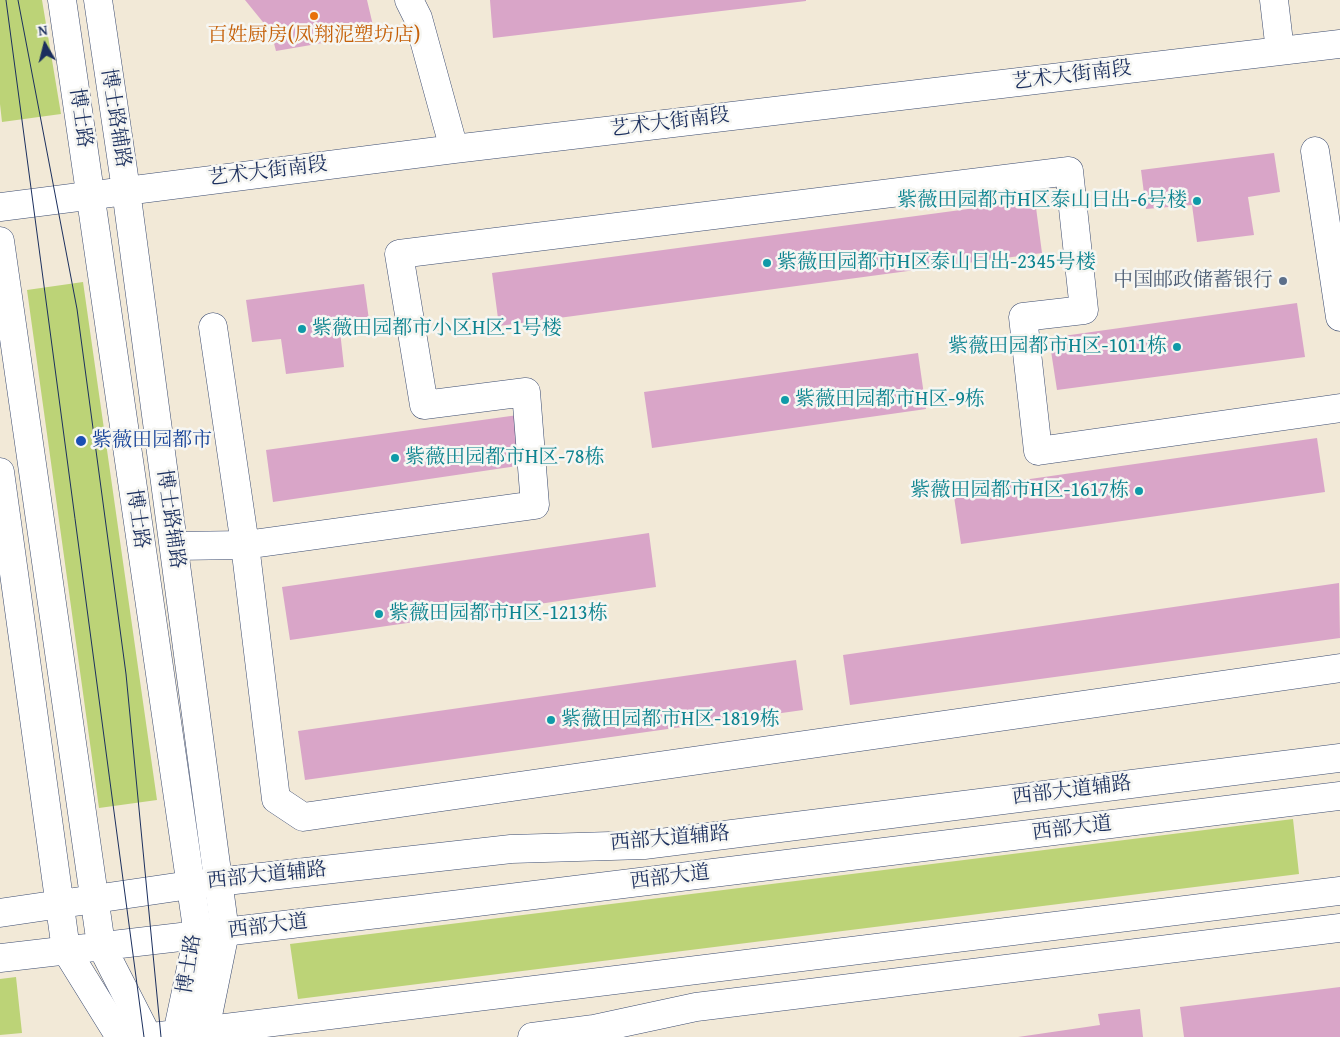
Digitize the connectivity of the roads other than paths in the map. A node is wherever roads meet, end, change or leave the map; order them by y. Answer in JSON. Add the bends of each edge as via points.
{"nodes":[{"id":1,"x":62,"y":0,"type":"edge"},
{"id":2,"x":98,"y":0,"type":"edge"},
{"id":3,"x":409,"y":0,"type":"edge"},
{"id":4,"x":1274,"y":0,"type":"edge"},
{"id":5,"x":1340,"y":44,"type":"edge"},
{"id":6,"x":1280,"y":51,"type":"junction"},
{"id":7,"x":454,"y":149,"type":"junction"},
{"id":8,"x":1314,"y":151,"type":"dead end"},
{"id":9,"x":126,"y":190,"type":"junction"},
{"id":10,"x":91,"y":195,"type":"junction"},
{"id":11,"x":0,"y":207,"type":"edge"},
{"id":12,"x":0,"y":241,"type":"edge"},
{"id":13,"x":1340,"y":317,"type":"edge"},
{"id":14,"x":213,"y":326,"type":"dead end"},
{"id":15,"x":1340,"y":408,"type":"edge"},
{"id":16,"x":0,"y":472,"type":"edge"},
{"id":17,"x":245,"y":545,"type":"junction"},
{"id":18,"x":174,"y":546,"type":"junction"},
{"id":19,"x":1340,"y":668,"type":"edge"},
{"id":20,"x":1340,"y":758,"type":"edge"},
{"id":21,"x":1340,"y":796,"type":"edge"},
{"id":22,"x":219,"y":882,"type":"junction"},
{"id":23,"x":190,"y":885,"type":"junction"},
{"id":24,"x":1340,"y":891,"type":"edge"},
{"id":25,"x":95,"y":900,"type":"junction"},
{"id":26,"x":61,"y":904,"type":"junction"},
{"id":27,"x":0,"y":913,"type":"edge"},
{"id":28,"x":1340,"y":928,"type":"edge"},
{"id":29,"x":225,"y":932,"type":"junction"},
{"id":30,"x":198,"y":936,"type":"junction"},
{"id":31,"x":101,"y":945,"type":"junction"},
{"id":32,"x":66,"y":950,"type":"junction"},
{"id":33,"x":0,"y":958,"type":"edge"},
{"id":34,"x":206,"y":1034,"type":"edge"},
{"id":35,"x":169,"y":1036,"type":"edge"},
{"id":36,"x":120,"y":1037,"type":"edge"},
{"id":37,"x":148,"y":1037,"type":"edge"},
{"id":38,"x":532,"y":1037,"type":"edge"}],
"edges":[{"from":1,"to":10,"type":"street","name":"博士路"},
{"from":2,"to":9,"type":"street","name":"博士路辅路"},
{"from":3,"to":7,"type":"street","via":[[418,18]]},
{"from":4,"to":6,"type":"street"},
{"from":5,"to":6,"type":"street","name":"艺术大街南段"},
{"from":6,"to":7,"type":"street","name":"艺术大街南段"},
{"from":7,"to":9,"type":"street","name":"艺术大街南段"},
{"from":8,"to":13,"type":"street"},
{"from":9,"to":10,"type":"street","name":"艺术大街南段"},
{"from":9,"to":18,"type":"street","name":"博士路辅路"},
{"from":10,"to":11,"type":"street","name":"艺术大街南段"},
{"from":10,"to":23,"type":"street","name":"博士路"},
{"from":12,"to":25,"type":"street"},
{"from":14,"to":17,"type":"street"},
{"from":15,"to":17,"type":"street","via":[[1038,451],[1023,317],[1084,310],[1069,171],[399,254],[424,405],[526,392],[535,505]]},
{"from":16,"to":26,"type":"street"},
{"from":17,"to":18,"type":"street"},
{"from":17,"to":19,"type":"street","via":[[276,799],[303,817]]},
{"from":18,"to":22,"type":"street","name":"博士路辅路"},
{"from":20,"to":22,"type":"street","name":"西部大道辅路","via":[[644,845],[511,849]]},
{"from":21,"to":29,"type":"street","name":"西部大道"},
{"from":22,"to":23,"type":"street","name":"西部大道辅路"},
{"from":22,"to":29,"type":"street","name":"博士路辅路"},
{"from":23,"to":25,"type":"street","name":"西部大道辅路"},
{"from":23,"to":30,"type":"street","name":"博士路"},
{"from":24,"to":34,"type":"street"},
{"from":25,"to":26,"type":"street","name":"西部大道辅路"},
{"from":25,"to":31,"type":"street"},
{"from":26,"to":27,"type":"street","name":"西部大道辅路"},
{"from":26,"to":32,"type":"street"},
{"from":28,"to":38,"type":"street","via":[[696,1007],[594,1029]]},
{"from":29,"to":30,"type":"street","name":"西部大道"},
{"from":29,"to":34,"type":"street","name":"博士路辅路"},
{"from":30,"to":31,"type":"street","name":"西部大道"},
{"from":30,"to":35,"type":"street","name":"博士路"},
{"from":31,"to":32,"type":"street","name":"西部大道"},
{"from":31,"to":37,"type":"street"},
{"from":32,"to":33,"type":"street","name":"西部大道"},
{"from":32,"to":36,"type":"street"},
{"from":34,"to":35,"type":"street"}]}
